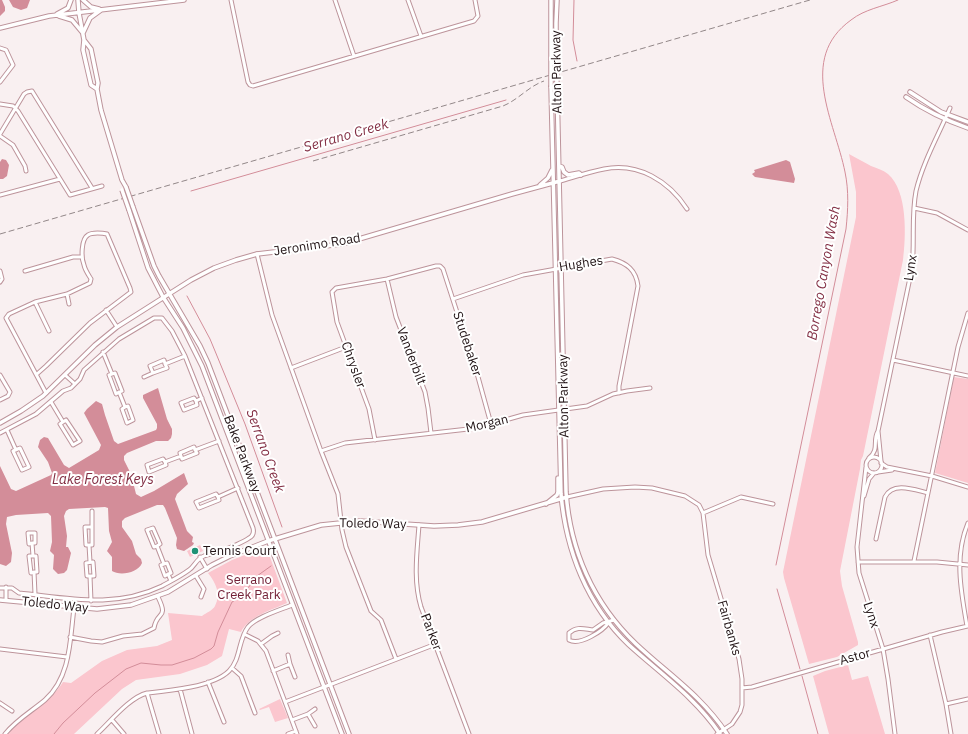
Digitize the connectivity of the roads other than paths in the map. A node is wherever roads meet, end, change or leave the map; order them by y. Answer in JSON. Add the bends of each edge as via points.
{"nodes":[{"id":1,"x":71,"y":0,"type":"edge"},
{"id":2,"x":78,"y":0,"type":"edge"},
{"id":3,"x":83,"y":0,"type":"edge"},
{"id":4,"x":184,"y":0,"type":"edge"},
{"id":5,"x":231,"y":0,"type":"edge"},
{"id":6,"x":335,"y":0,"type":"edge"},
{"id":7,"x":408,"y":0,"type":"edge"},
{"id":8,"x":475,"y":0,"type":"edge"},
{"id":9,"x":551,"y":0,"type":"edge"},
{"id":10,"x":557,"y":0,"type":"edge"},
{"id":11,"x":173,"y":1,"type":"edge"},
{"id":12,"x":102,"y":10,"type":"junction"},
{"id":13,"x":79,"y":13,"type":"junction"},
{"id":14,"x":56,"y":15,"type":"junction"},
{"id":15,"x":0,"y":28,"type":"edge"},
{"id":16,"x":83,"y":34,"type":"junction"},
{"id":17,"x":421,"y":36,"type":"junction"},
{"id":18,"x":84,"y":40,"type":"junction"},
{"id":19,"x":0,"y":48,"type":"edge"},
{"id":20,"x":354,"y":56,"type":"junction"},
{"id":21,"x":0,"y":82,"type":"edge"},
{"id":22,"x":96,"y":89,"type":"junction"},
{"id":23,"x":910,"y":92,"type":"dead end"},
{"id":24,"x":906,"y":97,"type":"dead end"},
{"id":25,"x":0,"y":104,"type":"edge"},
{"id":26,"x":16,"y":108,"type":"junction"},
{"id":27,"x":950,"y":108,"type":"dead end"},
{"id":28,"x":947,"y":115,"type":"junction"},
{"id":29,"x":945,"y":120,"type":"junction"},
{"id":30,"x":968,"y":122,"type":"edge"},
{"id":31,"x":968,"y":128,"type":"edge"},
{"id":32,"x":0,"y":135,"type":"edge"},
{"id":33,"x":559,"y":166,"type":"junction"},
{"id":34,"x":553,"y":167,"type":"junction"},
{"id":35,"x":26,"y":171,"type":"dead end"},
{"id":36,"x":581,"y":175,"type":"junction"},
{"id":37,"x":60,"y":178,"type":"junction"},
{"id":38,"x":122,"y":180,"type":"junction"},
{"id":39,"x":560,"y":182,"type":"junction"},
{"id":40,"x":553,"y":183,"type":"junction"},
{"id":41,"x":102,"y":186,"type":"dead end"},
{"id":42,"x":539,"y":186,"type":"junction"},
{"id":43,"x":92,"y":188,"type":"junction"},
{"id":44,"x":0,"y":195,"type":"edge"},
{"id":45,"x":914,"y":208,"type":"junction"},
{"id":46,"x":687,"y":209,"type":"dead end"},
{"id":47,"x":968,"y":230,"type":"edge"},
{"id":48,"x":79,"y":239,"type":"dead end"},
{"id":49,"x":85,"y":240,"type":"junction"},
{"id":50,"x":257,"y":254,"type":"junction"},
{"id":51,"x":82,"y":257,"type":"junction"},
{"id":52,"x":561,"y":267,"type":"junction"},
{"id":53,"x":556,"y":268,"type":"junction"},
{"id":54,"x":0,"y":271,"type":"edge"},
{"id":55,"x":25,"y":271,"type":"dead end"},
{"id":56,"x":387,"y":279,"type":"junction"},
{"id":57,"x":0,"y":282,"type":"edge"},
{"id":58,"x":66,"y":294,"type":"junction"},
{"id":59,"x":169,"y":294,"type":"junction"},
{"id":60,"x":163,"y":297,"type":"junction"},
{"id":61,"x":453,"y":300,"type":"junction"},
{"id":62,"x":35,"y":302,"type":"junction"},
{"id":63,"x":69,"y":304,"type":"dead end"},
{"id":64,"x":106,"y":310,"type":"junction"},
{"id":65,"x":968,"y":313,"type":"edge"},
{"id":66,"x":117,"y":327,"type":"junction"},
{"id":67,"x":49,"y":331,"type":"dead end"},
{"id":68,"x":346,"y":347,"type":"junction"},
{"id":69,"x":103,"y":352,"type":"junction"},
{"id":70,"x":185,"y":356,"type":"junction"},
{"id":71,"x":893,"y":360,"type":"junction"},
{"id":72,"x":165,"y":364,"type":"junction"},
{"id":73,"x":291,"y":368,"type":"junction"},
{"id":74,"x":953,"y":372,"type":"junction"},
{"id":75,"x":153,"y":373,"type":"junction"},
{"id":76,"x":37,"y":374,"type":"junction"},
{"id":77,"x":112,"y":374,"type":"junction"},
{"id":78,"x":0,"y":375,"type":"edge"},
{"id":79,"x":65,"y":375,"type":"junction"},
{"id":80,"x":968,"y":376,"type":"edge"},
{"id":81,"x":144,"y":377,"type":"dead end"},
{"id":82,"x":75,"y":384,"type":"junction"},
{"id":83,"x":650,"y":388,"type":"dead end"},
{"id":84,"x":119,"y":392,"type":"junction"},
{"id":85,"x":46,"y":393,"type":"junction"},
{"id":86,"x":619,"y":393,"type":"junction"},
{"id":87,"x":202,"y":398,"type":"junction"},
{"id":88,"x":0,"y":400,"type":"edge"},
{"id":89,"x":196,"y":401,"type":"junction"},
{"id":90,"x":50,"y":402,"type":"junction"},
{"id":91,"x":125,"y":408,"type":"junction"},
{"id":92,"x":559,"y":410,"type":"junction"},
{"id":93,"x":564,"y":410,"type":"junction"},
{"id":94,"x":0,"y":422,"type":"edge"},
{"id":95,"x":64,"y":422,"type":"junction"},
{"id":96,"x":491,"y":424,"type":"junction"},
{"id":97,"x":7,"y":430,"type":"junction"},
{"id":98,"x":878,"y":431,"type":"junction"},
{"id":99,"x":0,"y":432,"type":"edge"},
{"id":100,"x":431,"y":434,"type":"junction"},
{"id":101,"x":219,"y":440,"type":"junction"},
{"id":102,"x":375,"y":440,"type":"junction"},
{"id":103,"x":16,"y":450,"type":"junction"},
{"id":104,"x":195,"y":450,"type":"junction"},
{"id":105,"x":321,"y":451,"type":"junction"},
{"id":106,"x":181,"y":456,"type":"junction"},
{"id":107,"x":869,"y":458,"type":"junction"},
{"id":108,"x":165,"y":462,"type":"junction"},
{"id":109,"x":881,"y":462,"type":"junction"},
{"id":110,"x":866,"y":467,"type":"junction"},
{"id":111,"x":896,"y":469,"type":"junction"},
{"id":112,"x":560,"y":471,"type":"junction"},
{"id":113,"x":876,"y":472,"type":"junction"},
{"id":114,"x":932,"y":476,"type":"junction"},
{"id":115,"x":968,"y":487,"type":"edge"},
{"id":116,"x":238,"y":488,"type":"junction"},
{"id":117,"x":928,"y":493,"type":"junction"},
{"id":118,"x":864,"y":496,"type":"junction"},
{"id":119,"x":218,"y":497,"type":"junction"},
{"id":120,"x":567,"y":498,"type":"junction"},
{"id":121,"x":561,"y":499,"type":"junction"},
{"id":122,"x":545,"y":504,"type":"junction"},
{"id":123,"x":773,"y":504,"type":"dead end"},
{"id":124,"x":92,"y":511,"type":"dead end"},
{"id":125,"x":703,"y":513,"type":"junction"},
{"id":126,"x":342,"y":522,"type":"junction"},
{"id":127,"x":968,"y":523,"type":"edge"},
{"id":128,"x":419,"y":525,"type":"junction"},
{"id":129,"x":92,"y":527,"type":"junction"},
{"id":130,"x":275,"y":539,"type":"junction"},
{"id":131,"x":876,"y":539,"type":"dead end"},
{"id":132,"x":268,"y":541,"type":"junction"},
{"id":133,"x":32,"y":543,"type":"dead end"},
{"id":134,"x":89,"y":545,"type":"junction"},
{"id":135,"x":157,"y":546,"type":"junction"},
{"id":136,"x":33,"y":556,"type":"junction"},
{"id":137,"x":200,"y":558,"type":"junction"},
{"id":138,"x":90,"y":562,"type":"junction"},
{"id":139,"x":858,"y":562,"type":"junction"},
{"id":140,"x":914,"y":562,"type":"junction"},
{"id":141,"x":164,"y":564,"type":"junction"},
{"id":142,"x":960,"y":564,"type":"junction"},
{"id":143,"x":968,"y":564,"type":"edge"},
{"id":144,"x":207,"y":569,"type":"junction"},
{"id":145,"x":34,"y":572,"type":"junction"},
{"id":146,"x":168,"y":574,"type":"junction"},
{"id":147,"x":90,"y":576,"type":"junction"},
{"id":148,"x":196,"y":576,"type":"junction"},
{"id":149,"x":171,"y":581,"type":"junction"},
{"id":150,"x":0,"y":588,"type":"edge"},
{"id":151,"x":6,"y":588,"type":"junction"},
{"id":152,"x":35,"y":594,"type":"junction"},
{"id":153,"x":158,"y":597,"type":"junction"},
{"id":154,"x":201,"y":597,"type":"dead end"},
{"id":155,"x":6,"y":599,"type":"junction"},
{"id":156,"x":0,"y":600,"type":"edge"},
{"id":157,"x":91,"y":601,"type":"junction"},
{"id":158,"x":298,"y":602,"type":"junction"},
{"id":159,"x":292,"y":605,"type":"junction"},
{"id":160,"x":74,"y":608,"type":"junction"},
{"id":161,"x":614,"y":620,"type":"junction"},
{"id":162,"x":609,"y":622,"type":"junction"},
{"id":163,"x":968,"y":626,"type":"edge"},
{"id":164,"x":278,"y":633,"type":"dead end"},
{"id":165,"x":244,"y":634,"type":"junction"},
{"id":166,"x":930,"y":635,"type":"junction"},
{"id":167,"x":70,"y":637,"type":"junction"},
{"id":168,"x":261,"y":644,"type":"junction"},
{"id":169,"x":436,"y":644,"type":"junction"},
{"id":170,"x":0,"y":649,"type":"edge"},
{"id":171,"x":882,"y":649,"type":"junction"},
{"id":172,"x":288,"y":655,"type":"dead end"},
{"id":173,"x":68,"y":657,"type":"junction"},
{"id":174,"x":396,"y":659,"type":"junction"},
{"id":175,"x":290,"y":664,"type":"junction"},
{"id":176,"x":232,"y":668,"type":"junction"},
{"id":177,"x":273,"y":671,"type":"junction"},
{"id":178,"x":295,"y":678,"type":"dead end"},
{"id":179,"x":208,"y":682,"type":"junction"},
{"id":180,"x":330,"y":684,"type":"junction"},
{"id":181,"x":324,"y":687,"type":"junction"},
{"id":182,"x":742,"y":688,"type":"junction"},
{"id":183,"x":180,"y":689,"type":"junction"},
{"id":184,"x":147,"y":693,"type":"junction"},
{"id":185,"x":968,"y":699,"type":"edge"},
{"id":186,"x":284,"y":702,"type":"junction"},
{"id":187,"x":0,"y":703,"type":"edge"},
{"id":188,"x":946,"y":704,"type":"junction"},
{"id":189,"x":315,"y":709,"type":"dead end"},
{"id":190,"x":12,"y":711,"type":"dead end"},
{"id":191,"x":255,"y":713,"type":"dead end"},
{"id":192,"x":308,"y":714,"type":"junction"},
{"id":193,"x":112,"y":720,"type":"junction"},
{"id":194,"x":292,"y":720,"type":"junction"},
{"id":195,"x":224,"y":722,"type":"dead end"},
{"id":196,"x":315,"y":726,"type":"dead end"},
{"id":197,"x":724,"y":730,"type":"junction"},
{"id":198,"x":296,"y":732,"type":"edge"},
{"id":199,"x":5,"y":734,"type":"edge"},
{"id":200,"x":97,"y":734,"type":"edge"},
{"id":201,"x":124,"y":734,"type":"edge"},
{"id":202,"x":159,"y":734,"type":"edge"},
{"id":203,"x":192,"y":734,"type":"edge"},
{"id":204,"x":288,"y":734,"type":"edge"},
{"id":205,"x":342,"y":734,"type":"edge"},
{"id":206,"x":349,"y":734,"type":"edge"},
{"id":207,"x":469,"y":734,"type":"edge"},
{"id":208,"x":718,"y":734,"type":"edge"},
{"id":209,"x":726,"y":734,"type":"edge"},
{"id":210,"x":895,"y":734,"type":"edge"},
{"id":211,"x":951,"y":734,"type":"edge"}],
"edges":[{"from":1,"to":14,"type":"main road","via":[[68,8]]},
{"from":2,"to":13,"type":"main road","name":"Bake Parkway"},
{"from":3,"to":12,"type":"main road","via":[[91,7]]},
{"from":4,"to":11,"type":"main road"},
{"from":5,"to":20,"type":"street","via":[[250,85]]},
{"from":6,"to":20,"type":"street"},
{"from":7,"to":17,"type":"street"},
{"from":8,"to":17,"type":"street","via":[[478,18],[474,21]]},
{"from":9,"to":34,"type":"main road","name":"Alton Parkway","bridge":true},
{"from":10,"to":33,"type":"main road","name":"Alton Parkway","bridge":true},
{"from":11,"to":12,"type":"main road"},
{"from":12,"to":13,"type":"main road"},
{"from":12,"to":16,"type":"main road","via":[[90,18]]},
{"from":13,"to":14,"type":"main road"},
{"from":13,"to":16,"type":"main road","name":"Bake Parkway"},
{"from":14,"to":15,"type":"main road"},
{"from":14,"to":16,"type":"main road","via":[[72,20]]},
{"from":16,"to":18,"type":"main road","name":"Bake Parkway"},
{"from":17,"to":20,"type":"street"},
{"from":18,"to":22,"type":"main road","name":"Bake Parkway","via":[[83,50],[92,85]]},
{"from":18,"to":22,"type":"main road","name":"Bake Parkway","via":[[91,49],[98,83]]},
{"from":19,"to":21,"type":"street","via":[[6,50],[13,64]]},
{"from":22,"to":38,"type":"main road","name":"Bake Parkway"},
{"from":23,"to":28,"type":"main road"},
{"from":24,"to":29,"type":"main road"},
{"from":25,"to":26,"type":"street"},
{"from":26,"to":32,"type":"street"},
{"from":26,"to":37,"type":"street"},
{"from":26,"to":43,"type":"street","via":[[25,92],[33,93]]},
{"from":27,"to":28,"type":"street","name":"Lynx"},
{"from":28,"to":29,"type":"street","name":"Lynx"},
{"from":28,"to":30,"type":"main road"},
{"from":29,"to":31,"type":"main road"},
{"from":29,"to":45,"type":"street","name":"Lynx","via":[[922,173]]},
{"from":32,"to":35,"type":"street","via":[[13,145]]},
{"from":33,"to":36,"type":"main road","via":[[568,175]]},
{"from":33,"to":39,"type":"main road","name":"Alton Parkway"},
{"from":34,"to":40,"type":"main road","name":"Alton Parkway"},
{"from":34,"to":42,"type":"main road","via":[[548,178]]},
{"from":36,"to":39,"type":"street","name":"Jeronimo Road"},
{"from":36,"to":46,"type":"street","name":"Jeronimo Road","via":[[620,168],[647,173],[676,193]]},
{"from":37,"to":43,"type":"street","via":[[70,195]]},
{"from":37,"to":44,"type":"street"},
{"from":38,"to":59,"type":"main road","name":"Bake Parkway","bridge":true,"via":[[154,266]]},
{"from":38,"to":60,"type":"main road","name":"Bake Parkway","bridge":true,"via":[[122,190],[148,268]]},
{"from":39,"to":40,"type":"main road","name":"Jeronimo Road"},
{"from":39,"to":52,"type":"main road","name":"Alton Parkway"},
{"from":40,"to":42,"type":"main road","name":"Jeronimo Road"},
{"from":40,"to":53,"type":"main road","name":"Alton Parkway"},
{"from":41,"to":43,"type":"street"},
{"from":42,"to":50,"type":"main road","name":"Jeronimo Road","via":[[342,244]]},
{"from":45,"to":47,"type":"street","via":[[937,213]]},
{"from":45,"to":71,"type":"street","name":"Lynx","via":[[913,262]]},
{"from":48,"to":49,"type":"street"},
{"from":49,"to":51,"type":"street"},
{"from":49,"to":64,"type":"street","via":[[90,234],[107,234],[130,288],[128,296]]},
{"from":50,"to":59,"type":"main road","name":"Jeronimo Road","via":[[214,268]]},
{"from":50,"to":73,"type":"street","via":[[270,309]]},
{"from":51,"to":55,"type":"street","via":[[73,257]]},
{"from":51,"to":58,"type":"street","via":[[91,282]]},
{"from":52,"to":53,"type":"street","name":"Hughes"},
{"from":52,"to":86,"type":"street","name":"Hughes","via":[[612,259],[624,263],[634,272],[637,294]]},
{"from":52,"to":93,"type":"main road","name":"Alton Parkway"},
{"from":53,"to":61,"type":"street","name":"Hughes","via":[[516,276]]},
{"from":53,"to":92,"type":"main road","name":"Alton Parkway"},
{"from":54,"to":57,"type":"street"},
{"from":56,"to":61,"type":"street","name":"Studebaker","via":[[440,266],[444,269]]},
{"from":56,"to":68,"type":"street","name":"Chrysler","via":[[333,290],[331,294],[337,322]]},
{"from":56,"to":100,"type":"street","name":"Vanderbilt","via":[[396,317],[425,392]]},
{"from":58,"to":62,"type":"street"},
{"from":58,"to":63,"type":"street"},
{"from":59,"to":60,"type":"main road","name":"Jeronimo Road"},
{"from":59,"to":130,"type":"main road","name":"Bake Parkway","via":[[208,363]]},
{"from":60,"to":66,"type":"main road","name":"Jeronimo Road"},
{"from":60,"to":132,"type":"main road","name":"Bake Parkway","via":[[183,328],[202,366]]},
{"from":61,"to":96,"type":"street","name":"Studebaker"},
{"from":62,"to":67,"type":"street"},
{"from":62,"to":76,"type":"street","via":[[7,316],[6,320]]},
{"from":64,"to":66,"type":"street"},
{"from":64,"to":76,"type":"street"},
{"from":65,"to":74,"type":"street"},
{"from":66,"to":79,"type":"main road","name":"Jeronimo Road"},
{"from":68,"to":73,"type":"street"},
{"from":68,"to":102,"type":"street","name":"Chrysler","via":[[369,409]]},
{"from":69,"to":70,"type":"street","via":[[154,318],[162,318]]},
{"from":69,"to":77,"type":"street"},
{"from":69,"to":82,"type":"street","via":[[84,370]]},
{"from":70,"to":72,"type":"street"},
{"from":70,"to":87,"type":"street"},
{"from":71,"to":74,"type":"street"},
{"from":71,"to":98,"type":"street","name":"Lynx"},
{"from":72,"to":75,"type":"street","via":[[167,368]]},
{"from":72,"to":75,"type":"street","via":[[164,360],[150,366]]},
{"from":73,"to":105,"type":"street"},
{"from":74,"to":80,"type":"street"},
{"from":74,"to":114,"type":"street"},
{"from":75,"to":81,"type":"street"},
{"from":76,"to":85,"type":"street"},
{"from":77,"to":84,"type":"street","via":[[115,373],[122,391]]},
{"from":77,"to":84,"type":"street","via":[[109,375],[116,394]]},
{"from":78,"to":88,"type":"street","via":[[10,394]]},
{"from":79,"to":82,"type":"street"},
{"from":79,"to":85,"type":"main road","name":"Jeronimo Road"},
{"from":82,"to":90,"type":"street"},
{"from":83,"to":86,"type":"street","name":"Morgan"},
{"from":84,"to":91,"type":"street"},
{"from":85,"to":94,"type":"main road","name":"Jeronimo Road"},
{"from":86,"to":93,"type":"street","name":"Morgan","via":[[587,406]]},
{"from":87,"to":89,"type":"street"},
{"from":87,"to":101,"type":"street"},
{"from":89,"to":89,"type":"street","via":[[194,398],[181,403],[184,410],[197,405]]},
{"from":90,"to":95,"type":"street"},
{"from":90,"to":97,"type":"street","via":[[36,414]]},
{"from":91,"to":91,"type":"street","via":[[128,406],[133,420],[127,422],[122,409]]},
{"from":92,"to":93,"type":"street","name":"Morgan"},
{"from":92,"to":96,"type":"street","name":"Morgan","via":[[524,415]]},
{"from":92,"to":112,"type":"main road","name":"Alton Parkway"},
{"from":93,"to":120,"type":"main road","name":"Alton Parkway"},
{"from":95,"to":95,"type":"street","via":[[66,420],[80,441],[74,445],[60,424]]},
{"from":96,"to":100,"type":"street","name":"Morgan"},
{"from":97,"to":99,"type":"street"},
{"from":97,"to":103,"type":"street"},
{"from":98,"to":107,"type":"street","name":"Lynx","via":[[876,451]]},
{"from":98,"to":109,"type":"street","name":"Lynx"},
{"from":100,"to":102,"type":"street","name":"Morgan"},
{"from":101,"to":104,"type":"street"},
{"from":101,"to":116,"type":"street"},
{"from":102,"to":105,"type":"street","name":"Morgan","via":[[344,443]]},
{"from":103,"to":103,"type":"street","via":[[20,448],[29,467],[22,470],[13,451]]},
{"from":104,"to":106,"type":"street","via":[[194,447],[180,453]]},
{"from":104,"to":106,"type":"street","via":[[197,453],[182,459]]},
{"from":105,"to":126,"type":"street","via":[[338,494]]},
{"from":106,"to":108,"type":"street"},
{"from":107,"to":109,"type":"street","via":[[877,457]]},
{"from":107,"to":110,"type":"street"},
{"from":108,"to":108,"type":"street","via":[[163,458],[147,465],[149,472],[166,465]]},
{"from":109,"to":111,"type":"street"},
{"from":109,"to":113,"type":"street","via":[[881,468]]},
{"from":110,"to":113,"type":"street","via":[[871,472]]},
{"from":110,"to":118,"type":"street","name":"Lynx"},
{"from":111,"to":113,"type":"street"},
{"from":111,"to":114,"type":"street"},
{"from":112,"to":121,"type":"main road","name":"Alton Parkway"},
{"from":112,"to":122,"type":"main road","via":[[557,495]]},
{"from":113,"to":118,"type":"street","name":"Lynx","via":[[869,479]]},
{"from":114,"to":115,"type":"street"},
{"from":114,"to":117,"type":"street"},
{"from":116,"to":119,"type":"street"},
{"from":116,"to":137,"type":"street","via":[[253,534],[250,538]]},
{"from":117,"to":131,"type":"street","via":[[900,487],[887,492]]},
{"from":117,"to":140,"type":"street"},
{"from":118,"to":139,"type":"street","name":"Lynx","via":[[858,526]]},
{"from":119,"to":119,"type":"street","via":[[216,494],[196,502],[199,508],[219,500]]},
{"from":120,"to":121,"type":"main road","name":"Toledo Way"},
{"from":120,"to":125,"type":"street","name":"Toledo Way","via":[[598,489],[635,486],[685,496],[699,505]]},
{"from":120,"to":161,"type":"main road","name":"Alton Parkway","via":[[570,527],[583,568]]},
{"from":121,"to":122,"type":"main road","name":"Toledo Way"},
{"from":121,"to":162,"type":"main road","name":"Alton Parkway","via":[[566,531],[575,562],[590,594]]},
{"from":122,"to":128,"type":"main road","name":"Toledo Way","via":[[475,523]]},
{"from":123,"to":125,"type":"street","via":[[742,497]]},
{"from":124,"to":129,"type":"street"},
{"from":125,"to":182,"type":"street","name":"Fairbanks","via":[[708,555],[738,657]]},
{"from":126,"to":128,"type":"main road","name":"Toledo Way","via":[[377,521]]},
{"from":126,"to":130,"type":"main road","name":"Toledo Way","via":[[321,525]]},
{"from":126,"to":174,"type":"street","via":[[346,547],[364,595],[371,611],[381,620]]},
{"from":127,"to":142,"type":"street"},
{"from":128,"to":169,"type":"street","name":"Parker","via":[[417,593]]},
{"from":129,"to":134,"type":"street","via":[[92,545]]},
{"from":129,"to":134,"type":"street","via":[[85,527],[86,545]]},
{"from":130,"to":132,"type":"main road","name":"Toledo Way"},
{"from":130,"to":158,"type":"main road","name":"Bake Parkway"},
{"from":132,"to":144,"type":"main road","name":"Toledo Way","via":[[230,556]]},
{"from":132,"to":159,"type":"main road","name":"Bake Parkway"},
{"from":133,"to":136,"type":"street"},
{"from":134,"to":138,"type":"street"},
{"from":135,"to":135,"type":"street","via":[[160,544],[153,528],[147,530],[154,547]]},
{"from":135,"to":141,"type":"street"},
{"from":136,"to":145,"type":"street","via":[[36,556],[37,572]]},
{"from":136,"to":145,"type":"street","via":[[29,556],[30,573]]},
{"from":137,"to":144,"type":"street"},
{"from":137,"to":149,"type":"street","via":[[190,569]]},
{"from":138,"to":147,"type":"street","via":[[93,562],[94,576]]},
{"from":138,"to":147,"type":"street","via":[[86,562],[87,576]]},
{"from":139,"to":140,"type":"street"},
{"from":139,"to":171,"type":"street","name":"Lynx","via":[[865,596]]},
{"from":140,"to":142,"type":"street"},
{"from":141,"to":146,"type":"street","via":[[167,563],[171,573]]},
{"from":141,"to":146,"type":"street","via":[[161,565],[165,576]]},
{"from":142,"to":143,"type":"street"},
{"from":142,"to":163,"type":"street","via":[[961,592]]},
{"from":144,"to":148,"type":"main road","name":"Toledo Way"},
{"from":145,"to":152,"type":"street"},
{"from":146,"to":149,"type":"street"},
{"from":147,"to":157,"type":"street"},
{"from":148,"to":153,"type":"main road","name":"Toledo Way"},
{"from":148,"to":154,"type":"street","via":[[204,589]]},
{"from":149,"to":157,"type":"street","via":[[128,597]]},
{"from":150,"to":151,"type":"street"},
{"from":151,"to":152,"type":"street","via":[[12,588],[19,593]]},
{"from":151,"to":155,"type":"street"},
{"from":152,"to":157,"type":"street"},
{"from":153,"to":160,"type":"main road","name":"Toledo Way","via":[[116,608]]},
{"from":153,"to":167,"type":"street","via":[[163,608],[162,613],[154,628],[145,633],[98,642]]},
{"from":155,"to":156,"type":"main road","name":"Toledo Way"},
{"from":155,"to":160,"type":"main road","name":"Toledo Way"},
{"from":158,"to":159,"type":"main road"},
{"from":158,"to":180,"type":"main road","name":"Bake Parkway"},
{"from":159,"to":165,"type":"street","via":[[254,622]]},
{"from":159,"to":181,"type":"main road","name":"Bake Parkway"},
{"from":160,"to":167,"type":"street"},
{"from":161,"to":162,"type":"street"},
{"from":161,"to":197,"type":"main road","name":"Alton Parkway","via":[[638,645],[695,695]]},
{"from":162,"to":162,"type":"street","via":[[593,630],[574,629],[569,633],[570,640],[576,642],[588,638]]},
{"from":162,"to":208,"type":"main road","name":"Alton Parkway","via":[[628,644],[693,701]]},
{"from":163,"to":166,"type":"street","name":"Astor"},
{"from":164,"to":168,"type":"street"},
{"from":165,"to":168,"type":"street"},
{"from":165,"to":176,"type":"street","via":[[238,658]]},
{"from":166,"to":171,"type":"street","name":"Astor"},
{"from":166,"to":188,"type":"street"},
{"from":167,"to":173,"type":"street"},
{"from":168,"to":177,"type":"street"},
{"from":169,"to":174,"type":"street"},
{"from":169,"to":207,"type":"street","name":"Parker"},
{"from":170,"to":173,"type":"street"},
{"from":171,"to":182,"type":"street","name":"Astor"},
{"from":171,"to":210,"type":"street","name":"Lynx"},
{"from":172,"to":175,"type":"street"},
{"from":173,"to":199,"type":"street","via":[[52,692]]},
{"from":174,"to":180,"type":"street"},
{"from":175,"to":177,"type":"street"},
{"from":175,"to":178,"type":"street"},
{"from":176,"to":179,"type":"street","via":[[225,675]]},
{"from":176,"to":191,"type":"street","via":[[241,676]]},
{"from":177,"to":186,"type":"street"},
{"from":179,"to":183,"type":"street"},
{"from":179,"to":195,"type":"street"},
{"from":180,"to":181,"type":"street"},
{"from":180,"to":206,"type":"main road","name":"Bake Parkway"},
{"from":181,"to":186,"type":"street"},
{"from":181,"to":205,"type":"main road","name":"Bake Parkway"},
{"from":182,"to":197,"type":"street","name":"Fairbanks","via":[[740,712]]},
{"from":183,"to":184,"type":"street"},
{"from":183,"to":203,"type":"street"},
{"from":184,"to":193,"type":"street","via":[[135,699]]},
{"from":184,"to":202,"type":"street"},
{"from":185,"to":188,"type":"street"},
{"from":186,"to":194,"type":"street"},
{"from":187,"to":190,"type":"street"},
{"from":188,"to":211,"type":"street"},
{"from":189,"to":192,"type":"street"},
{"from":192,"to":194,"type":"street"},
{"from":192,"to":196,"type":"street"},
{"from":193,"to":200,"type":"street"},
{"from":193,"to":201,"type":"street"},
{"from":194,"to":198,"type":"street"},
{"from":197,"to":208,"type":"street","name":"Fairbanks"},
{"from":197,"to":209,"type":"main road","name":"Alton Parkway"},
{"from":198,"to":204,"type":"street"}]}
